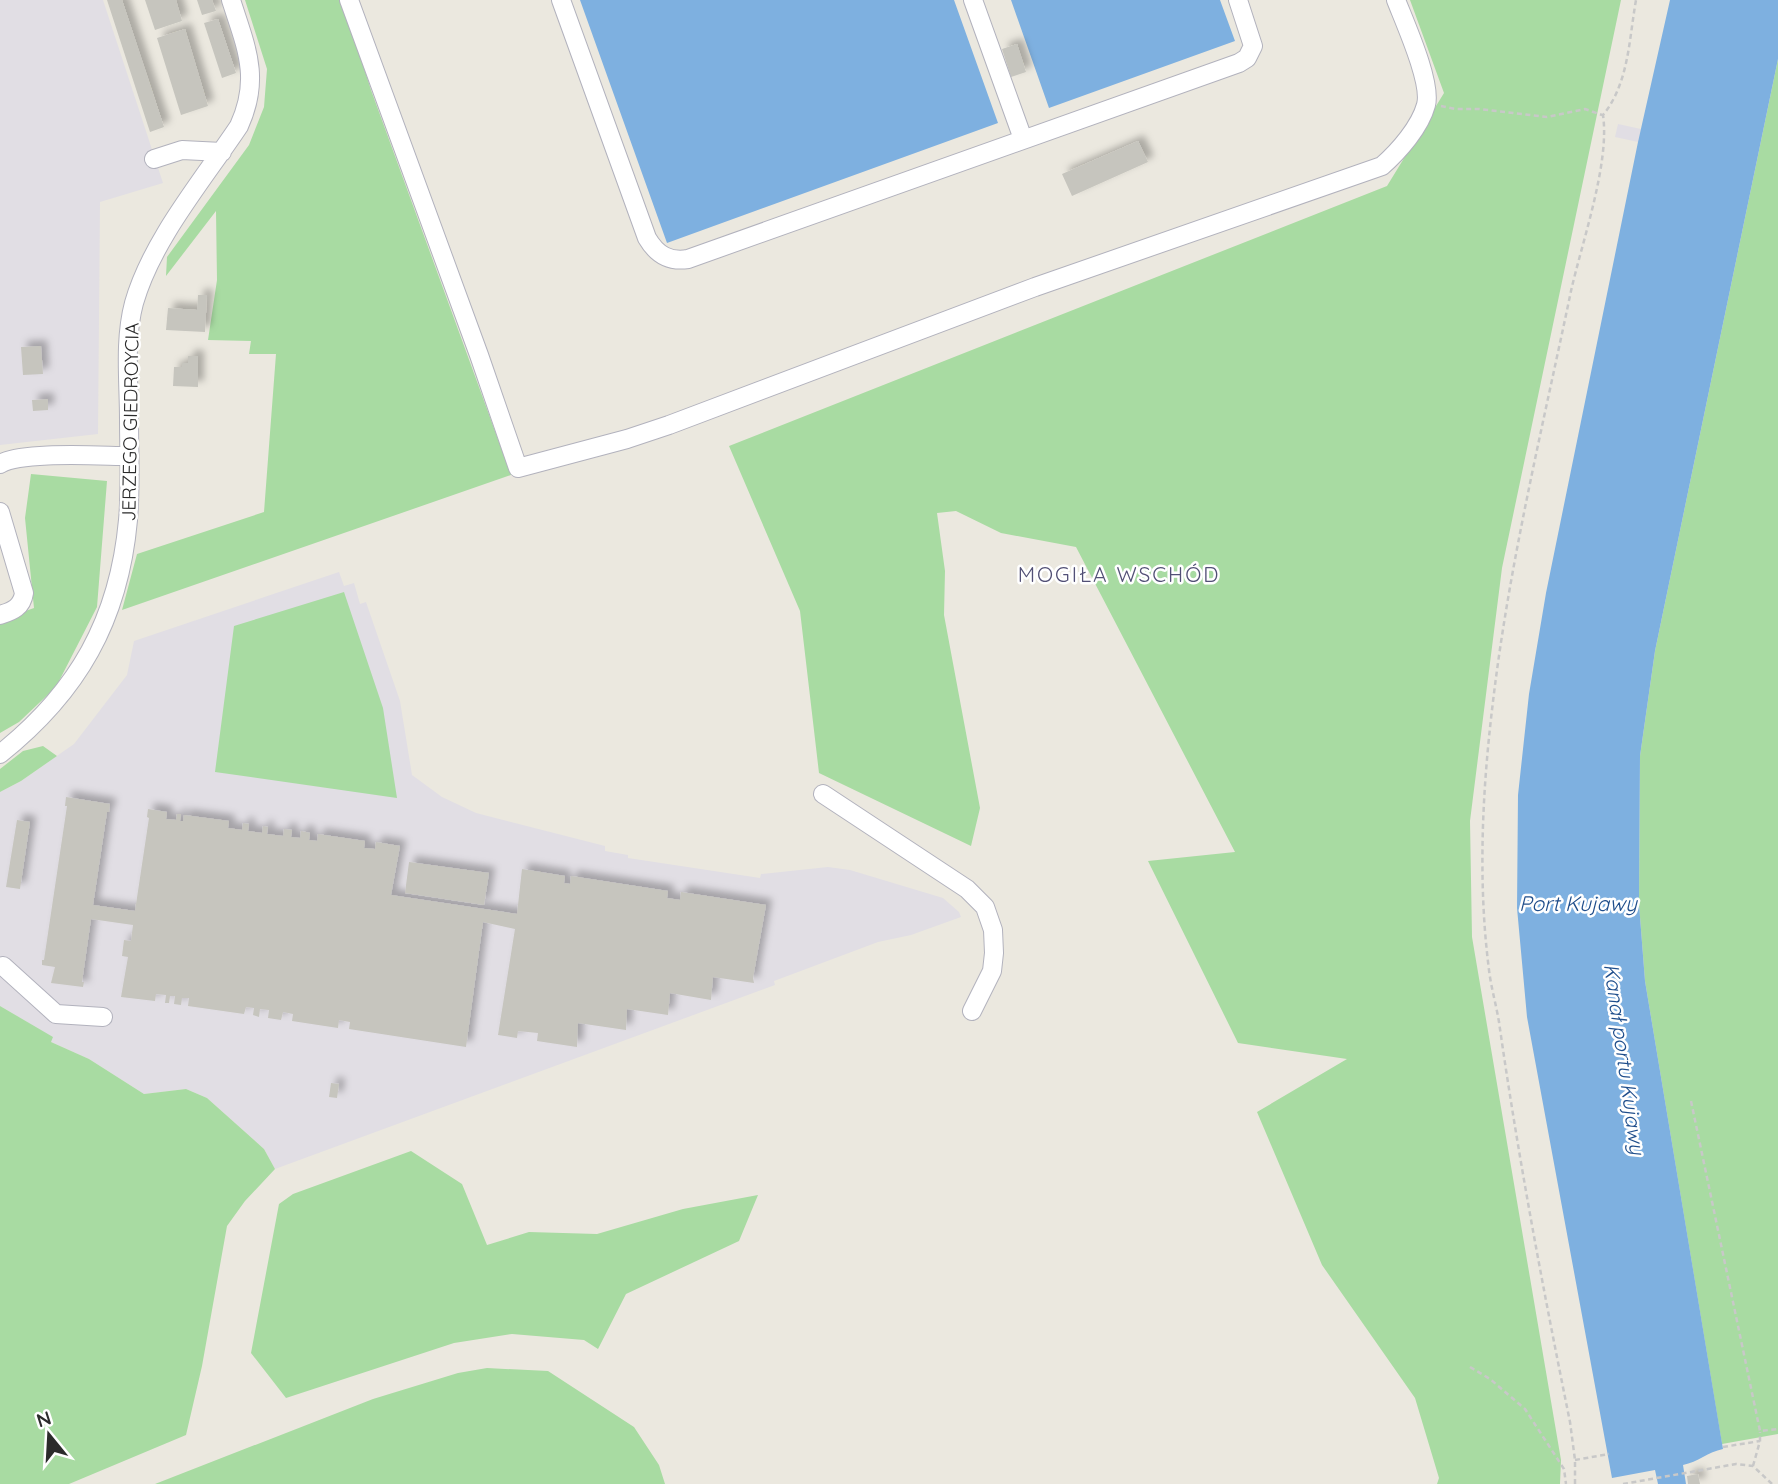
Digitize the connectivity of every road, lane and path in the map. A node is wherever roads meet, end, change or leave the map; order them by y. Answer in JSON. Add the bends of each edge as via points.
{"nodes":[{"id":1,"x":231,"y":0,"type":"edge"},
{"id":2,"x":349,"y":0,"type":"edge"},
{"id":3,"x":562,"y":0,"type":"edge"},
{"id":4,"x":973,"y":0,"type":"edge"},
{"id":5,"x":1237,"y":0,"type":"edge"},
{"id":6,"x":1396,"y":0,"type":"edge"},
{"id":7,"x":1636,"y":0,"type":"edge"},
{"id":8,"x":1427,"y":103,"type":"junction"},
{"id":9,"x":1603,"y":115,"type":"junction"},
{"id":10,"x":1023,"y":139,"type":"junction"},
{"id":11,"x":222,"y":152,"type":"junction"},
{"id":12,"x":154,"y":159,"type":"dead end"},
{"id":13,"x":129,"y":456,"type":"junction"},
{"id":14,"x":0,"y":464,"type":"edge"},
{"id":15,"x":0,"y":512,"type":"edge"},
{"id":16,"x":0,"y":615,"type":"edge"},
{"id":17,"x":0,"y":754,"type":"edge"},
{"id":18,"x":823,"y":794,"type":"dead end"},
{"id":19,"x":3,"y":966,"type":"dead end"},
{"id":20,"x":972,"y":1011,"type":"dead end"},
{"id":21,"x":103,"y":1017,"type":"dead end"},
{"id":22,"x":1691,"y":1101,"type":"dead end"},
{"id":23,"x":1470,"y":1367,"type":"dead end"},
{"id":24,"x":1778,"y":1429,"type":"edge"},
{"id":25,"x":1760,"y":1431,"type":"junction"},
{"id":26,"x":1761,"y":1439,"type":"junction"},
{"id":27,"x":1723,"y":1447,"type":"dead end"},
{"id":28,"x":1609,"y":1454,"type":"dead end"},
{"id":29,"x":1575,"y":1461,"type":"junction"},
{"id":30,"x":1753,"y":1466,"type":"junction"},
{"id":31,"x":1566,"y":1482,"type":"edge"},
{"id":32,"x":1576,"y":1482,"type":"edge"},
{"id":33,"x":1623,"y":1484,"type":"edge"},
{"id":34,"x":1772,"y":1484,"type":"edge"}],
"edges":[{"from":1,"to":11,"type":"street","name":"JERZEGO GIEDROYCIA","via":[[248,51],[251,88],[244,114]]},
{"from":2,"to":8,"type":"street","via":[[518,468],[669,425],[1035,287],[1382,166],[1394,156]]},
{"from":3,"to":10,"type":"street","via":[[642,225],[653,248],[669,259],[688,258]]},
{"from":4,"to":10,"type":"street"},
{"from":5,"to":10,"type":"street","via":[[1253,46],[1247,58]]},
{"from":6,"to":8,"type":"street","via":[[1421,67]]},
{"from":7,"to":9,"type":"path","via":[[1624,71]]},
{"from":8,"to":9,"type":"path","via":[[1548,117],[1585,109]]},
{"from":9,"to":29,"type":"path","via":[[1593,200],[1514,574],[1492,709],[1483,832],[1489,972]]},
{"from":11,"to":12,"type":"street","via":[[182,150]]},
{"from":11,"to":13,"type":"street","name":"JERZEGO GIEDROYCIA","via":[[147,265],[133,305]]},
{"from":13,"to":14,"type":"street","via":[[28,457]]},
{"from":13,"to":17,"type":"street","name":"JERZEGO GIEDROYCIA","via":[[129,516],[119,583],[107,617],[63,693]]},
{"from":15,"to":16,"type":"street","via":[[23,600],[16,609]]},
{"from":18,"to":20,"type":"street","via":[[968,889],[985,907],[993,930],[992,971]]},
{"from":19,"to":21,"type":"street","via":[[56,1014]]},
{"from":22,"to":25,"type":"path"},
{"from":23,"to":31,"type":"path","via":[[1525,1409],[1564,1469]]},
{"from":24,"to":25,"type":"path"},
{"from":25,"to":26,"type":"path"},
{"from":26,"to":27,"type":"path"},
{"from":26,"to":30,"type":"path"},
{"from":28,"to":29,"type":"path"},
{"from":29,"to":32,"type":"path"},
{"from":30,"to":33,"type":"path","via":[[1736,1464]]},
{"from":30,"to":34,"type":"path"},
{"from":31,"to":32,"type":"path"}]}
